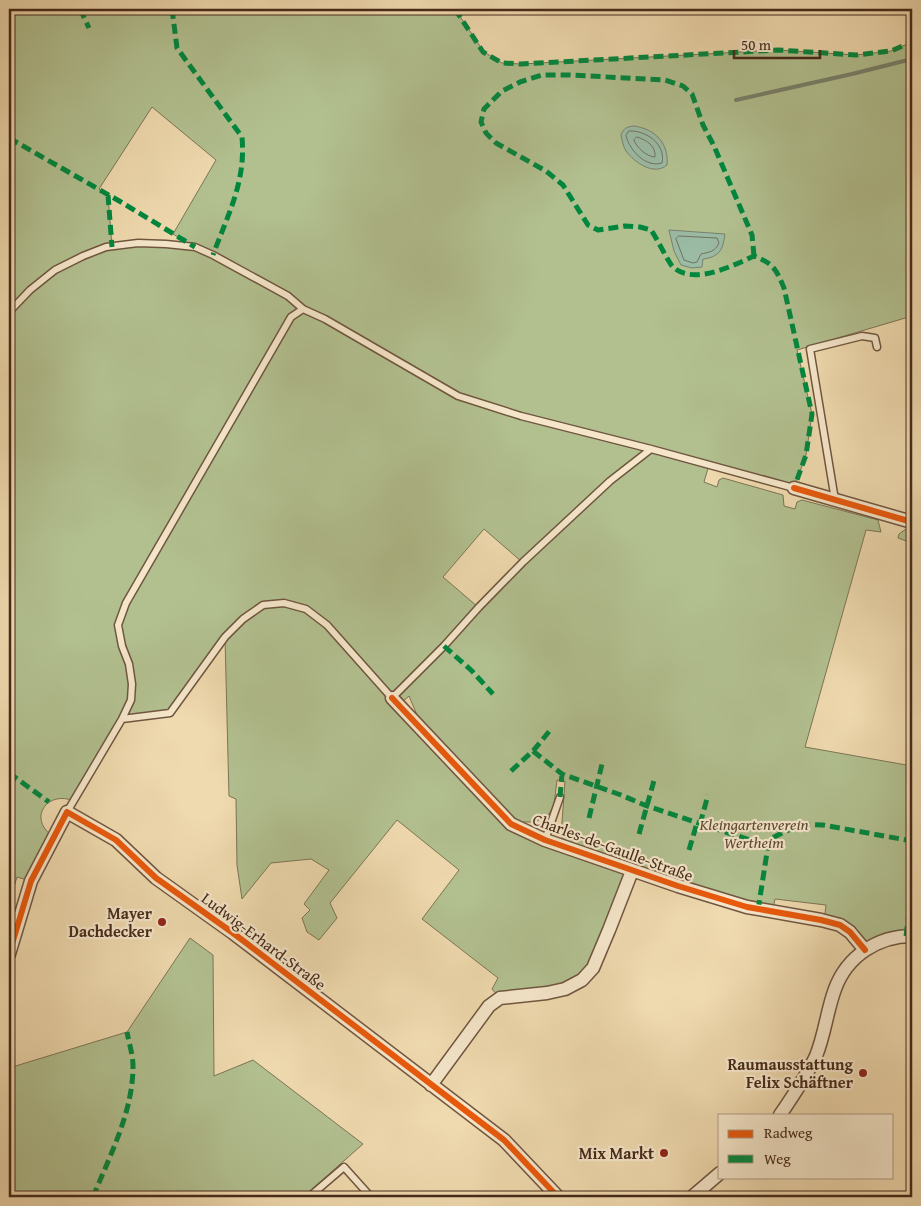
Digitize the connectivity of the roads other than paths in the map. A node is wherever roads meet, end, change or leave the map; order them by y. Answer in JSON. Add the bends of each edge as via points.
{"nodes":[{"id":1,"x":303,"y":310,"type":"junction"},
{"id":2,"x":9,"y":312,"type":"edge"},
{"id":3,"x":877,"y":347,"type":"dead end"},
{"id":4,"x":651,"y":449,"type":"junction"},
{"id":5,"x":794,"y":488,"type":"joint"},
{"id":6,"x":835,"y":500,"type":"junction"},
{"id":7,"x":912,"y":522,"type":"edge"},
{"id":8,"x":392,"y":698,"type":"junction"},
{"id":9,"x":122,"y":719,"type":"junction"},
{"id":10,"x":560,"y":797,"type":"dead end"},
{"id":11,"x":67,"y":812,"type":"junction"},
{"id":12,"x":545,"y":840,"type":"junction"},
{"id":13,"x":632,"y":871,"type":"junction"},
{"id":14,"x":912,"y":936,"type":"edge"},
{"id":15,"x":865,"y":950,"type":"junction"},
{"id":16,"x":9,"y":954,"type":"edge"},
{"id":17,"x":431,"y":1085,"type":"junction"},
{"id":18,"x":781,"y":1114,"type":"edge"},
{"id":19,"x":718,"y":1175,"type":"edge"},
{"id":20,"x":309,"y":1197,"type":"edge"},
{"id":21,"x":371,"y":1197,"type":"edge"},
{"id":22,"x":558,"y":1197,"type":"edge"},
{"id":23,"x":692,"y":1197,"type":"edge"}],
"edges":[{"from":1,"to":2,"type":"lane","via":[[288,296],[213,254],[195,248],[138,243],[106,248],[55,270]]},
{"from":1,"to":4,"type":"lane","via":[[458,396],[521,416]]},
{"from":1,"to":9,"type":"lane","via":[[291,317],[126,603],[118,625],[132,684],[131,700]]},
{"from":3,"to":6,"type":"lane","via":[[875,338],[862,336],[810,349]]},
{"from":4,"to":5,"type":"lane"},
{"from":4,"to":8,"type":"lane","via":[[610,481],[523,562]]},
{"from":5,"to":6,"type":"street"},
{"from":6,"to":7,"type":"street"},
{"from":8,"to":9,"type":"lane","via":[[327,625],[306,609],[284,604],[263,605],[225,637],[170,713]]},
{"from":8,"to":12,"type":"street","name":"Charles-de-Gaulle-Straße","via":[[511,824]]},
{"from":9,"to":11,"type":"lane"},
{"from":10,"to":12,"type":"lane"},
{"from":11,"to":16,"type":"street","via":[[32,881]]},
{"from":11,"to":17,"type":"street","name":"Ludwig-Erhard-Straße","via":[[116,840],[156,878]]},
{"from":12,"to":13,"type":"street","name":"Charles-de-Gaulle-Straße"},
{"from":13,"to":15,"type":"street","name":"Charles-de-Gaulle-Straße","via":[[747,907],[840,925]]},
{"from":13,"to":17,"type":"street","name":"Charles-de-Gaulle-Straße","via":[[593,968],[582,980],[565,989],[547,993],[500,998],[489,1006]]},
{"from":14,"to":15,"type":"street","via":[[890,938]]},
{"from":15,"to":18,"type":"street","via":[[842,974],[816,1054],[805,1078]]},
{"from":17,"to":22,"type":"street","name":"Ludwig-Erhard-Straße","via":[[504,1140]]},
{"from":19,"to":23,"type":"street"},
{"from":20,"to":21,"type":"lane","via":[[344,1167]]}]}
